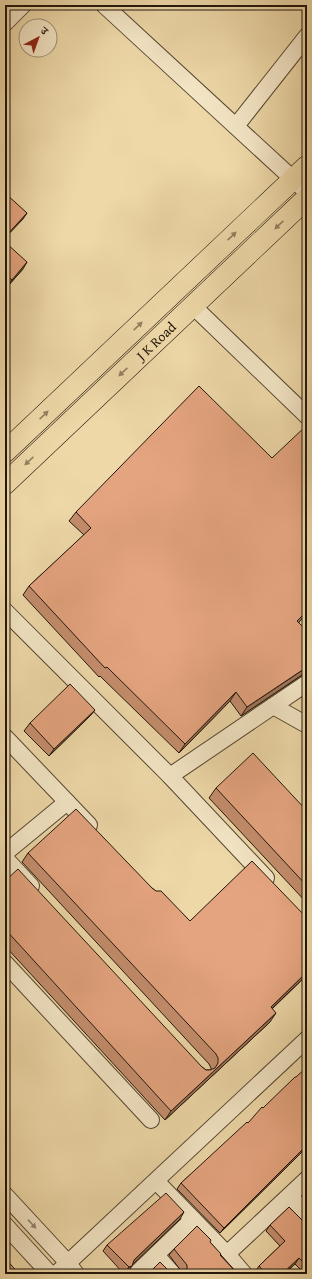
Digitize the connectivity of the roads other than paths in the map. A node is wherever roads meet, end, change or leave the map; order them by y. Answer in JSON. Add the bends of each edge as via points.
{"nodes":[{"id":1,"x":23,"y":5,"type":"edge"},
{"id":2,"x":104,"y":5,"type":"edge"},
{"id":3,"x":5,"y":23,"type":"edge"},
{"id":4,"x":307,"y":36,"type":"edge"},
{"id":5,"x":236,"y":126,"type":"junction"},
{"id":6,"x":302,"y":179,"type":"edge"},
{"id":7,"x":307,"y":198,"type":"edge"},
{"id":8,"x":193,"y":306,"type":"junction"},
{"id":9,"x":307,"y":416,"type":"edge"},
{"id":10,"x":5,"y":452,"type":"edge"},
{"id":11,"x":5,"y":484,"type":"edge"},
{"id":12,"x":5,"y":611,"type":"edge"},
{"id":13,"x":307,"y":683,"type":"edge"},
{"id":14,"x":273,"y":706,"type":"junction"},
{"id":15,"x":307,"y":725,"type":"edge"},
{"id":16,"x":5,"y":737,"type":"edge"},
{"id":17,"x":170,"y":776,"type":"junction"},
{"id":18,"x":67,"y":802,"type":"junction"},
{"id":19,"x":99,"y":835,"type":"edge"},
{"id":20,"x":5,"y":853,"type":"edge"},
{"id":21,"x":5,"y":858,"type":"edge"},
{"id":22,"x":274,"y":886,"type":"edge"},
{"id":23,"x":42,"y":898,"type":"edge"},
{"id":24,"x":5,"y":963,"type":"edge"},
{"id":25,"x":307,"y":1040,"type":"edge"},
{"id":26,"x":151,"y":1120,"type":"dead end"},
{"id":27,"x":307,"y":1179,"type":"edge"},
{"id":28,"x":156,"y":1181,"type":"junction"},
{"id":29,"x":5,"y":1195,"type":"edge"},
{"id":30,"x":290,"y":1196,"type":"junction"},
{"id":31,"x":307,"y":1214,"type":"edge"},
{"id":32,"x":193,"y":1219,"type":"junction"},
{"id":33,"x":5,"y":1225,"type":"edge"},
{"id":34,"x":227,"y":1254,"type":"junction"},
{"id":35,"x":156,"y":1255,"type":"junction"},
{"id":36,"x":72,"y":1268,"type":"edge"},
{"id":37,"x":50,"y":1274,"type":"edge"},
{"id":38,"x":56,"y":1274,"type":"edge"},
{"id":39,"x":136,"y":1274,"type":"edge"},
{"id":40,"x":172,"y":1274,"type":"edge"},
{"id":41,"x":244,"y":1274,"type":"edge"}],
"edges":[{"from":1,"to":3,"type":"street"},
{"from":2,"to":5,"type":"street"},
{"from":4,"to":5,"type":"street"},
{"from":5,"to":6,"type":"street"},
{"from":10,"to":6,"type":"main road","name":"J K Road","one_way":true},
{"from":7,"to":8,"type":"main road","name":"J K Road","one_way":true},
{"from":8,"to":9,"type":"street"},
{"from":8,"to":11,"type":"main road","name":"J K Road","one_way":true},
{"from":12,"to":17,"type":"street"},
{"from":13,"to":14,"type":"street"},
{"from":14,"to":15,"type":"street"},
{"from":14,"to":17,"type":"street"},
{"from":16,"to":18,"type":"street"},
{"from":17,"to":22,"type":"street"},
{"from":18,"to":19,"type":"street"},
{"from":18,"to":20,"type":"street"},
{"from":21,"to":23,"type":"street"},
{"from":24,"to":26,"type":"street"},
{"from":25,"to":28,"type":"street"},
{"from":27,"to":30,"type":"street"},
{"from":28,"to":32,"type":"street"},
{"from":28,"to":36,"type":"street"},
{"from":29,"to":36,"type":"street","one_way":true},
{"from":30,"to":31,"type":"street"},
{"from":30,"to":34,"type":"street"},
{"from":32,"to":34,"type":"street"},
{"from":32,"to":35,"type":"street"},
{"from":33,"to":37,"type":"street"},
{"from":34,"to":41,"type":"street"},
{"from":35,"to":39,"type":"street"},
{"from":35,"to":40,"type":"street"},
{"from":36,"to":38,"type":"street"}]}
